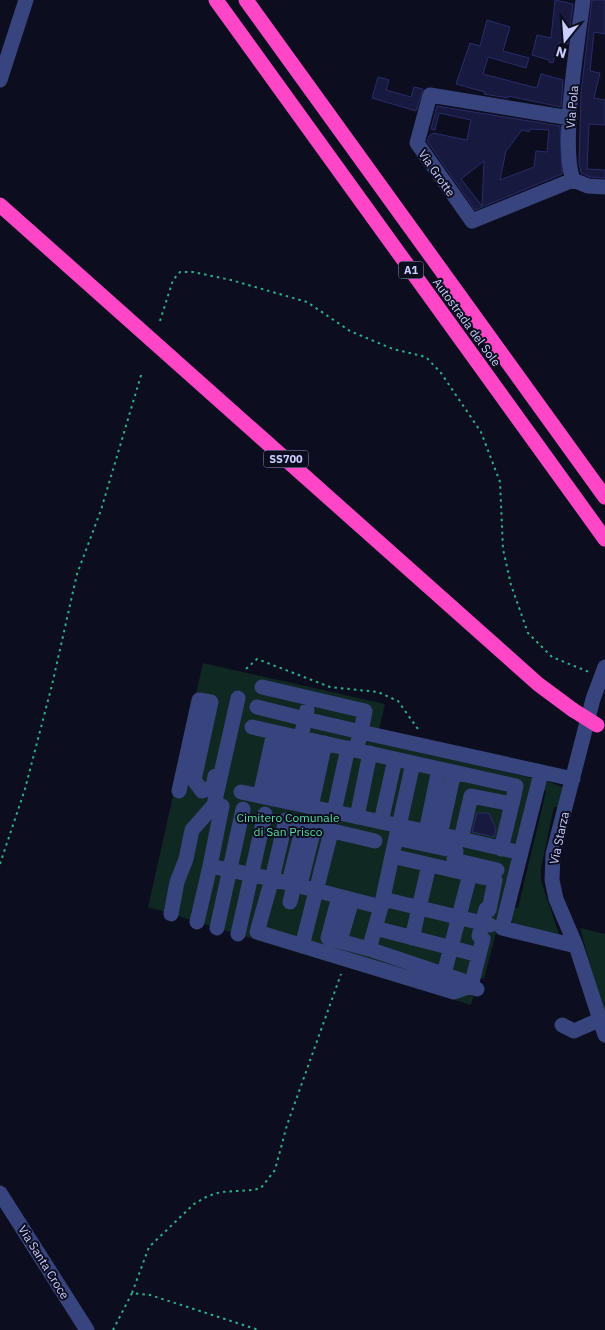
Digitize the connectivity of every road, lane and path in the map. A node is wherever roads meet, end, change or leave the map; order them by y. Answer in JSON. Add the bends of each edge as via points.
{"nodes":[{"id":1,"x":26,"y":0,"type":"edge"},
{"id":2,"x":216,"y":0,"type":"edge"},
{"id":3,"x":246,"y":0,"type":"edge"},
{"id":4,"x":579,"y":1,"type":"edge"},
{"id":5,"x":0,"y":80,"type":"edge"},
{"id":6,"x":570,"y":118,"type":"junction"},
{"id":7,"x":572,"y":180,"type":"junction"},
{"id":8,"x":605,"y":187,"type":"edge"},
{"id":9,"x":0,"y":205,"type":"edge"},
{"id":10,"x":160,"y":321,"type":"dead end"},
{"id":11,"x":142,"y":372,"type":"dead end"},
{"id":12,"x":605,"y":498,"type":"edge"},
{"id":13,"x":605,"y":539,"type":"edge"},
{"id":14,"x":246,"y":669,"type":"dead end"},
{"id":15,"x":603,"y":672,"type":"edge"},
{"id":16,"x":262,"y":687,"type":"dead end"},
{"id":17,"x":238,"y":698,"type":"dead end"},
{"id":18,"x":309,"y":698,"type":"junction"},
{"id":19,"x":257,"y":706,"type":"dead end"},
{"id":20,"x":305,"y":719,"type":"junction"},
{"id":21,"x":252,"y":727,"type":"dead end"},
{"id":22,"x":601,"y":728,"type":"edge"},
{"id":23,"x":361,"y":732,"type":"junction"},
{"id":24,"x":300,"y":738,"type":"junction"},
{"id":25,"x":431,"y":748,"type":"junction"},
{"id":26,"x":358,"y":751,"type":"junction"},
{"id":27,"x":394,"y":759,"type":"junction"},
{"id":28,"x":413,"y":763,"type":"junction"},
{"id":29,"x":446,"y":770,"type":"junction"},
{"id":30,"x":541,"y":773,"type":"junction"},
{"id":31,"x":221,"y":774,"type":"junction"},
{"id":32,"x":476,"y":777,"type":"junction"},
{"id":33,"x":573,"y":779,"type":"junction"},
{"id":34,"x":179,"y":791,"type":"dead end"},
{"id":35,"x":241,"y":792,"type":"dead end"},
{"id":36,"x":471,"y":796,"type":"junction"},
{"id":37,"x":214,"y":804,"type":"junction"},
{"id":38,"x":512,"y":804,"type":"junction"},
{"id":39,"x":285,"y":806,"type":"junction"},
{"id":40,"x":243,"y":809,"type":"dead end"},
{"id":41,"x":334,"y":812,"type":"junction"},
{"id":42,"x":265,"y":814,"type":"dead end"},
{"id":43,"x":357,"y":817,"type":"junction"},
{"id":44,"x":381,"y":822,"type":"junction"},
{"id":45,"x":308,"y":831,"type":"junction"},
{"id":46,"x":331,"y":832,"type":"junction"},
{"id":47,"x":397,"y":832,"type":"junction"},
{"id":48,"x":433,"y":833,"type":"junction"},
{"id":49,"x":461,"y":840,"type":"junction"},
{"id":50,"x":375,"y":841,"type":"dead end"},
{"id":51,"x":501,"y":848,"type":"junction"},
{"id":52,"x":517,"y":852,"type":"dead end"},
{"id":53,"x":392,"y":856,"type":"junction"},
{"id":54,"x":0,"y":864,"type":"edge"},
{"id":55,"x":429,"y":865,"type":"junction"},
{"id":56,"x":210,"y":866,"type":"junction"},
{"id":57,"x":230,"y":870,"type":"junction"},
{"id":58,"x":497,"y":870,"type":"dead end"},
{"id":59,"x":470,"y":874,"type":"junction"},
{"id":60,"x":251,"y":875,"type":"junction"},
{"id":61,"x":272,"y":879,"type":"junction"},
{"id":62,"x":295,"y":880,"type":"junction"},
{"id":63,"x":316,"y":890,"type":"junction"},
{"id":64,"x":345,"y":898,"type":"junction"},
{"id":65,"x":290,"y":902,"type":"dead end"},
{"id":66,"x":382,"y":903,"type":"junction"},
{"id":67,"x":419,"y":908,"type":"junction"},
{"id":68,"x":171,"y":914,"type":"dead end"},
{"id":69,"x":460,"y":918,"type":"junction"},
{"id":70,"x":197,"y":922,"type":"dead end"},
{"id":71,"x":482,"y":923,"type":"junction"},
{"id":72,"x":218,"y":928,"type":"dead end"},
{"id":73,"x":375,"y":928,"type":"junction"},
{"id":74,"x":502,"y":928,"type":"junction"},
{"id":75,"x":238,"y":934,"type":"dead end"},
{"id":76,"x":412,"y":938,"type":"junction"},
{"id":77,"x":302,"y":946,"type":"junction"},
{"id":78,"x":576,"y":946,"type":"junction"},
{"id":79,"x":452,"y":948,"type":"junction"},
{"id":80,"x":369,"y":950,"type":"junction"},
{"id":81,"x":479,"y":954,"type":"junction"},
{"id":82,"x":341,"y":974,"type":"dead end"},
{"id":83,"x":444,"y":974,"type":"junction"},
{"id":84,"x":474,"y":988,"type":"junction"},
{"id":85,"x":598,"y":1020,"type":"junction"},
{"id":86,"x":562,"y":1025,"type":"dead end"},
{"id":87,"x":605,"y":1035,"type":"edge"},
{"id":88,"x":0,"y":1193,"type":"edge"},
{"id":89,"x":132,"y":1293,"type":"junction"},
{"id":90,"x":87,"y":1330,"type":"edge"},
{"id":91,"x":113,"y":1330,"type":"edge"},
{"id":92,"x":259,"y":1330,"type":"edge"}],
"edges":[{"from":1,"to":5,"type":"street"},
{"from":2,"to":13,"type":"highway","name":"Autostrada del Sole","number":"A1"},
{"from":3,"to":12,"type":"highway","name":"Autostrada del Sole","number":"A1"},
{"from":4,"to":6,"type":"street","name":"Via Pola"},
{"from":6,"to":7,"type":"street","name":"Via Pola","via":[[569,170]]},
{"from":6,"to":7,"type":"street","name":"Via Grotte","via":[[430,95],[417,143],[472,221]]},
{"from":7,"to":8,"type":"street","via":[[588,186]]},
{"from":9,"to":22,"type":"highway","number":"SS700","bridge":true,"via":[[538,684]]},
{"from":10,"to":15,"type":"path","via":[[173,280],[180,272],[193,272],[307,302],[350,331],[393,349],[426,356],[481,432],[500,482],[503,549],[511,585],[528,633],[552,657]]},
{"from":11,"to":54,"type":"path","via":[[101,510],[77,574],[25,789]]},
{"from":14,"to":25,"type":"path","via":[[257,659],[330,687],[378,692],[398,701]]},
{"from":15,"to":33,"type":"street","name":"Via Starza"},
{"from":16,"to":18,"type":"street"},
{"from":17,"to":31,"type":"street"},
{"from":18,"to":20,"type":"street"},
{"from":18,"to":23,"type":"street","via":[[366,711]]},
{"from":19,"to":20,"type":"street"},
{"from":20,"to":23,"type":"street"},
{"from":20,"to":24,"type":"street"},
{"from":21,"to":24,"type":"street"},
{"from":23,"to":25,"type":"street"},
{"from":23,"to":26,"type":"street"},
{"from":24,"to":26,"type":"street"},
{"from":24,"to":39,"type":"street"},
{"from":24,"to":39,"type":"street"},
{"from":24,"to":39,"type":"street"},
{"from":25,"to":30,"type":"street"},
{"from":26,"to":27,"type":"street"},
{"from":26,"to":41,"type":"street"},
{"from":26,"to":43,"type":"street"},
{"from":27,"to":28,"type":"street"},
{"from":27,"to":44,"type":"street"},
{"from":28,"to":29,"type":"street"},
{"from":28,"to":47,"type":"street"},
{"from":29,"to":32,"type":"street"},
{"from":29,"to":48,"type":"street"},
{"from":30,"to":33,"type":"street"},
{"from":30,"to":74,"type":"street"},
{"from":31,"to":34,"type":"street","via":[[215,776],[213,787],[202,791],[194,780],[211,702],[199,700]]},
{"from":31,"to":37,"type":"street"},
{"from":32,"to":36,"type":"street"},
{"from":32,"to":38,"type":"street","via":[[516,786]]},
{"from":33,"to":78,"type":"street","name":"Via Starza","via":[[553,854],[552,880],[556,899]]},
{"from":35,"to":39,"type":"street"},
{"from":36,"to":38,"type":"street"},
{"from":36,"to":49,"type":"street"},
{"from":37,"to":56,"type":"street","via":[[222,806]]},
{"from":37,"to":68,"type":"street","via":[[192,830]]},
{"from":38,"to":51,"type":"street"},
{"from":39,"to":41,"type":"street"},
{"from":39,"to":45,"type":"street"},
{"from":39,"to":61,"type":"street"},
{"from":40,"to":57,"type":"street"},
{"from":41,"to":43,"type":"street"},
{"from":42,"to":60,"type":"street"},
{"from":43,"to":44,"type":"street"},
{"from":44,"to":47,"type":"street"},
{"from":45,"to":46,"type":"street"},
{"from":45,"to":62,"type":"street","via":[[301,834],[291,874]]},
{"from":46,"to":50,"type":"street"},
{"from":46,"to":63,"type":"street"},
{"from":47,"to":48,"type":"street"},
{"from":47,"to":53,"type":"street"},
{"from":47,"to":58,"type":"street","via":[[456,851],[454,860]]},
{"from":48,"to":49,"type":"street"},
{"from":49,"to":51,"type":"street"},
{"from":51,"to":52,"type":"street"},
{"from":53,"to":55,"type":"street"},
{"from":53,"to":66,"type":"street"},
{"from":55,"to":59,"type":"street"},
{"from":55,"to":67,"type":"street"},
{"from":56,"to":57,"type":"street"},
{"from":56,"to":70,"type":"street"},
{"from":57,"to":60,"type":"street"},
{"from":57,"to":72,"type":"street"},
{"from":59,"to":69,"type":"street"},
{"from":59,"to":71,"type":"street","via":[[496,880],[490,910],[486,909]]},
{"from":60,"to":61,"type":"street"},
{"from":60,"to":75,"type":"street"},
{"from":61,"to":62,"type":"street"},
{"from":61,"to":77,"type":"street","via":[[257,932]]},
{"from":62,"to":63,"type":"street"},
{"from":62,"to":65,"type":"street"},
{"from":63,"to":64,"type":"street"},
{"from":63,"to":77,"type":"street"},
{"from":64,"to":66,"type":"street"},
{"from":64,"to":80,"type":"street","via":[[340,941]]},
{"from":66,"to":67,"type":"street"},
{"from":66,"to":73,"type":"street"},
{"from":67,"to":69,"type":"street"},
{"from":67,"to":76,"type":"street"},
{"from":69,"to":71,"type":"street"},
{"from":69,"to":79,"type":"street"},
{"from":71,"to":74,"type":"street"},
{"from":71,"to":81,"type":"street","via":[[479,936],[483,939]]},
{"from":73,"to":76,"type":"street"},
{"from":73,"to":80,"type":"street"},
{"from":74,"to":78,"type":"street"},
{"from":76,"to":79,"type":"street"},
{"from":77,"to":84,"type":"street","via":[[454,992]]},
{"from":78,"to":85,"type":"street","name":"Via Starza"},
{"from":79,"to":81,"type":"street"},
{"from":79,"to":83,"type":"street"},
{"from":80,"to":83,"type":"street"},
{"from":81,"to":84,"type":"street"},
{"from":82,"to":89,"type":"path","via":[[287,1125],[275,1170],[261,1188],[221,1192],[194,1204],[149,1247]]},
{"from":83,"to":84,"type":"street"},
{"from":85,"to":86,"type":"street","via":[[574,1031]]},
{"from":85,"to":87,"type":"street","name":"Via Starza"},
{"from":88,"to":90,"type":"street","name":"Via Santa Croce"},
{"from":89,"to":91,"type":"path"},
{"from":89,"to":92,"type":"path","via":[[150,1295]]}]}
